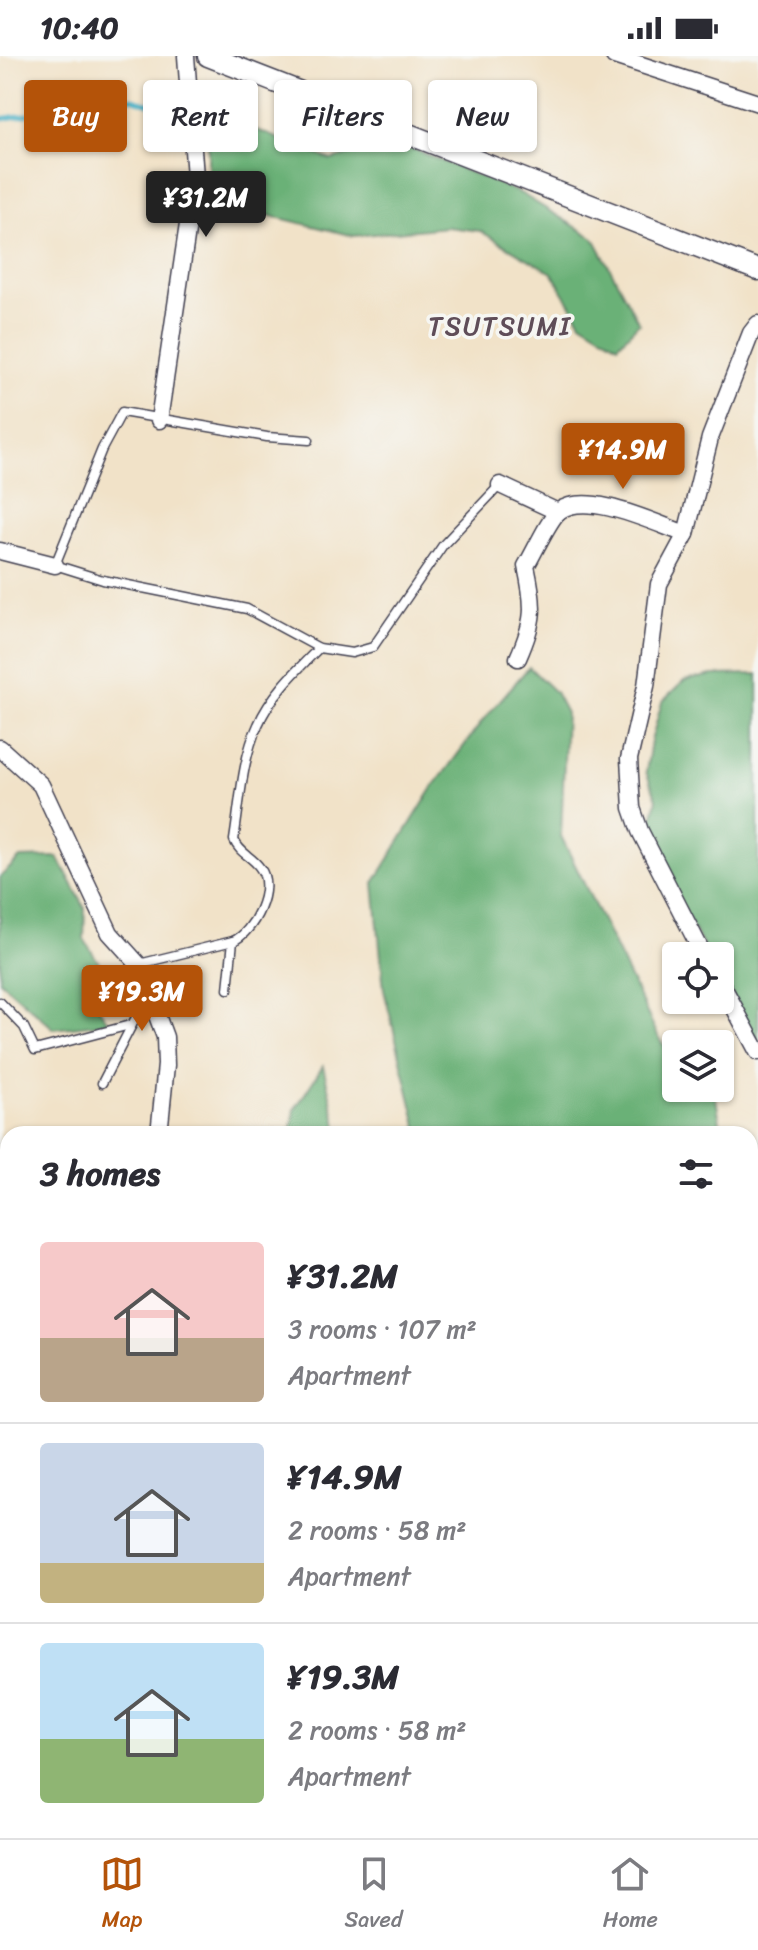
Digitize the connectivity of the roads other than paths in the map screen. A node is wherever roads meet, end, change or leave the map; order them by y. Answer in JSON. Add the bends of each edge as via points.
{"nodes":[{"id":1,"x":186,"y":56,"type":"edge"},
{"id":2,"x":208,"y":56,"type":"edge"},
{"id":3,"x":614,"y":56,"type":"edge"},
{"id":4,"x":758,"y":103,"type":"edge"},
{"id":5,"x":758,"y":270,"type":"edge"},
{"id":6,"x":758,"y":324,"type":"edge"},
{"id":7,"x":159,"y":420,"type":"junction"},
{"id":8,"x":309,"y":440,"type":"dead end"},
{"id":9,"x":500,"y":485,"type":"joint"},
{"id":10,"x":558,"y":512,"type":"junction"},
{"id":11,"x":686,"y":534,"type":"junction"},
{"id":12,"x":1,"y":556,"type":"edge"},
{"id":13,"x":55,"y":565,"type":"junction"},
{"id":14,"x":319,"y":648,"type":"junction"},
{"id":15,"x":518,"y":658,"type":"dead end"},
{"id":16,"x":0,"y":748,"type":"edge"},
{"id":17,"x":233,"y":941,"type":"junction"},
{"id":18,"x":697,"y":942,"type":"edge"},
{"id":19,"x":138,"y":964,"type":"junction"},
{"id":20,"x":228,"y":989,"type":"dead end"},
{"id":21,"x":148,"y":993,"type":"junction"},
{"id":22,"x":0,"y":1002,"type":"edge"},
{"id":23,"x":734,"y":1007,"type":"edge"},
{"id":24,"x":130,"y":1025,"type":"junction"},
{"id":25,"x":758,"y":1052,"type":"edge"},
{"id":26,"x":102,"y":1083,"type":"dead end"},
{"id":27,"x":160,"y":1126,"type":"edge"},
{"id":28,"x":579,"y":1838,"type":"edge"},
{"id":29,"x":609,"y":1838,"type":"edge"}],
"edges":[{"from":1,"to":7,"type":"street","via":[[195,177]]},
{"from":2,"to":5,"type":"street"},
{"from":3,"to":4,"type":"street"},
{"from":6,"to":11,"type":"street","via":[[710,438]]},
{"from":7,"to":8,"type":"lane"},
{"from":7,"to":13,"type":"lane","via":[[122,412]]},
{"from":9,"to":10,"type":"street"},
{"from":9,"to":14,"type":"lane","via":[[443,545],[373,647],[352,653]]},
{"from":10,"to":11,"type":"street","via":[[582,503],[599,504]]},
{"from":10,"to":15,"type":"street","via":[[526,566],[533,625]]},
{"from":11,"to":18,"type":"street","via":[[659,584],[646,686],[629,759],[632,808],[640,831]]},
{"from":12,"to":13,"type":"street"},
{"from":13,"to":14,"type":"lane","via":[[247,609]]},
{"from":14,"to":17,"type":"lane","via":[[272,700],[257,726],[234,840],[239,851],[261,868],[266,882],[253,923]]},
{"from":16,"to":19,"type":"street","via":[[41,785],[110,933]]},
{"from":17,"to":19,"type":"lane"},
{"from":17,"to":20,"type":"lane"},
{"from":19,"to":21,"type":"street"},
{"from":21,"to":24,"type":"lane"},
{"from":21,"to":27,"type":"street","via":[[165,1037]]},
{"from":22,"to":24,"type":"lane","via":[[24,1027],[35,1050]]},
{"from":23,"to":25,"type":"street"},
{"from":24,"to":26,"type":"lane"},
{"from":28,"to":29,"type":"street"}]}
